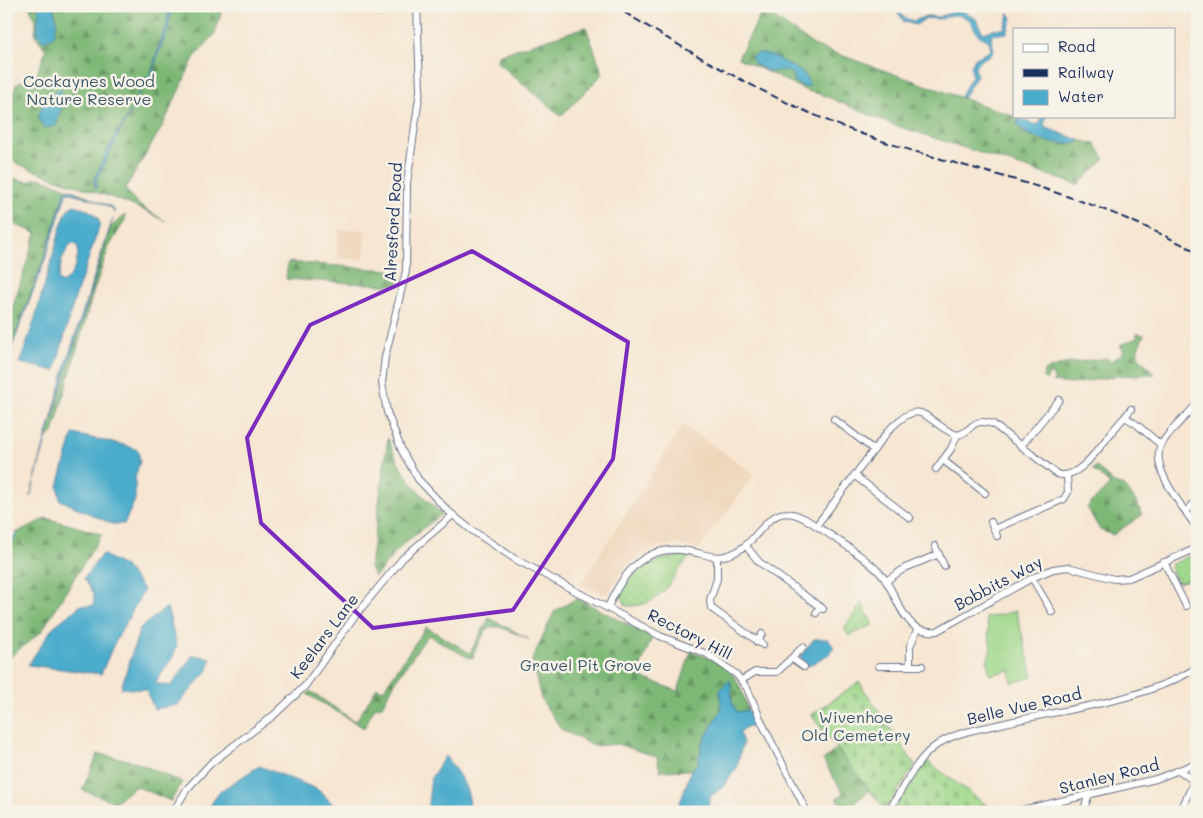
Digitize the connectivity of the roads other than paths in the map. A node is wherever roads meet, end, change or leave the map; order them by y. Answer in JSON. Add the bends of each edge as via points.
{"nodes":[{"id":1,"x":417,"y":6,"type":"edge"},
{"id":2,"x":1058,"y":404,"type":"dead end"},
{"id":3,"x":1197,"y":404,"type":"edge"},
{"id":4,"x":1131,"y":409,"type":"dead end"},
{"id":5,"x":1125,"y":417,"type":"junction"},
{"id":6,"x":836,"y":423,"type":"dead end"},
{"id":7,"x":957,"y":435,"type":"junction"},
{"id":8,"x":1161,"y":445,"type":"junction"},
{"id":9,"x":1021,"y":446,"type":"junction"},
{"id":10,"x":874,"y":450,"type":"junction"},
{"id":11,"x":942,"y":460,"type":"junction"},
{"id":12,"x":936,"y":469,"type":"dead end"},
{"id":13,"x":854,"y":475,"type":"junction"},
{"id":14,"x":1067,"y":476,"type":"junction"},
{"id":15,"x":969,"y":481,"type":"junction"},
{"id":16,"x":964,"y":487,"type":"dead end"},
{"id":17,"x":985,"y":493,"type":"dead end"},
{"id":18,"x":1197,"y":500,"type":"edge"},
{"id":19,"x":1192,"y":510,"type":"edge"},
{"id":20,"x":453,"y":515,"type":"junction"},
{"id":21,"x":909,"y":515,"type":"dead end"},
{"id":22,"x":816,"y":526,"type":"junction"},
{"id":23,"x":1197,"y":528,"type":"edge"},
{"id":24,"x":994,"y":529,"type":"dead end"},
{"id":25,"x":746,"y":546,"type":"junction"},
{"id":26,"x":935,"y":546,"type":"dead end"},
{"id":27,"x":1197,"y":548,"type":"edge"},
{"id":28,"x":939,"y":554,"type":"junction"},
{"id":29,"x":717,"y":557,"type":"junction"},
{"id":30,"x":1164,"y":562,"type":"junction"},
{"id":31,"x":944,"y":566,"type":"dead end"},
{"id":32,"x":1032,"y":578,"type":"junction"},
{"id":33,"x":886,"y":581,"type":"junction"},
{"id":34,"x":572,"y":591,"type":"joint"},
{"id":35,"x":1186,"y":606,"type":"dead end"},
{"id":36,"x":608,"y":607,"type":"junction"},
{"id":37,"x":1053,"y":610,"type":"dead end"},
{"id":38,"x":816,"y":613,"type":"dead end"},
{"id":39,"x":918,"y":628,"type":"junction"},
{"id":40,"x":762,"y":634,"type":"dead end"},
{"id":41,"x":803,"y":647,"type":"dead end"},
{"id":42,"x":793,"y":659,"type":"junction"},
{"id":43,"x":883,"y":664,"type":"dead end"},
{"id":44,"x":910,"y":665,"type":"junction"},
{"id":45,"x":922,"y":666,"type":"dead end"},
{"id":46,"x":804,"y":667,"type":"dead end"},
{"id":47,"x":1197,"y":668,"type":"edge"},
{"id":48,"x":742,"y":680,"type":"junction"},
{"id":49,"x":1197,"y":763,"type":"edge"},
{"id":50,"x":1180,"y":771,"type":"junction"},
{"id":51,"x":1195,"y":778,"type":"edge"},
{"id":52,"x":1089,"y":794,"type":"junction"},
{"id":53,"x":173,"y":812,"type":"edge"},
{"id":54,"x":807,"y":812,"type":"edge"},
{"id":55,"x":888,"y":812,"type":"edge"},
{"id":56,"x":1014,"y":812,"type":"edge"},
{"id":57,"x":1083,"y":812,"type":"edge"},
{"id":58,"x":1180,"y":812,"type":"edge"}],
"edges":[{"from":1,"to":20,"type":"street","name":"Alresford Road","via":[[420,90],[407,183],[406,271],[385,357],[382,390],[391,427],[405,459],[424,486]]},
{"from":2,"to":9,"type":"street"},
{"from":3,"to":8,"type":"street"},
{"from":4,"to":5,"type":"street"},
{"from":5,"to":8,"type":"street"},
{"from":5,"to":14,"type":"street","via":[[1078,471]]},
{"from":6,"to":10,"type":"street"},
{"from":7,"to":9,"type":"street","via":[[976,422],[985,422],[993,424]]},
{"from":7,"to":10,"type":"street","via":[[925,414],[908,414],[894,424]]},
{"from":7,"to":11,"type":"street"},
{"from":8,"to":19,"type":"street","via":[[1159,466]]},
{"from":9,"to":14,"type":"street","via":[[1057,474]]},
{"from":10,"to":13,"type":"street"},
{"from":11,"to":12,"type":"street"},
{"from":11,"to":15,"type":"street"},
{"from":13,"to":21,"type":"street"},
{"from":13,"to":22,"type":"street"},
{"from":14,"to":24,"type":"street","via":[[1068,492],[1064,499]]},
{"from":15,"to":16,"type":"street"},
{"from":15,"to":17,"type":"street"},
{"from":18,"to":19,"type":"street"},
{"from":19,"to":23,"type":"street"},
{"from":20,"to":34,"type":"street","name":"Alresford Road","via":[[520,562]]},
{"from":20,"to":53,"type":"street","name":"Keelars Lane","via":[[402,558],[305,686],[274,715],[211,763],[187,789]]},
{"from":22,"to":25,"type":"street","via":[[796,514],[777,514]]},
{"from":22,"to":33,"type":"street","via":[[871,566]]},
{"from":25,"to":29,"type":"street"},
{"from":25,"to":38,"type":"street","via":[[759,562],[822,608]]},
{"from":26,"to":28,"type":"street"},
{"from":27,"to":30,"type":"street","name":"Bobbits Way"},
{"from":28,"to":31,"type":"street"},
{"from":28,"to":33,"type":"street","via":[[905,568]]},
{"from":29,"to":36,"type":"street","via":[[678,550],[644,558],[620,581]]},
{"from":29,"to":40,"type":"street","via":[[717,579],[710,600],[711,608],[760,644]]},
{"from":30,"to":32,"type":"street","name":"Bobbits Way","via":[[1122,579],[1065,567]]},
{"from":30,"to":35,"type":"street"},
{"from":32,"to":37,"type":"street"},
{"from":32,"to":39,"type":"street","name":"Bobbits Way","via":[[937,631]]},
{"from":33,"to":39,"type":"street","via":[[904,614]]},
{"from":34,"to":36,"type":"street","name":"Rectory Hill"},
{"from":36,"to":48,"type":"street","name":"Rectory Hill","via":[[660,636],[707,654]]},
{"from":39,"to":44,"type":"street","via":[[910,646]]},
{"from":41,"to":42,"type":"street"},
{"from":42,"to":46,"type":"street"},
{"from":42,"to":48,"type":"street","via":[[777,672],[755,672]]},
{"from":43,"to":44,"type":"street"},
{"from":44,"to":45,"type":"street"},
{"from":47,"to":55,"type":"street","name":"Belle Vue Road","via":[[1141,694],[986,728],[943,741],[924,756]]},
{"from":48,"to":54,"type":"street","name":"Rectory Hill"},
{"from":49,"to":50,"type":"street","name":"Stanley Road"},
{"from":50,"to":51,"type":"street","name":"Stanley Road"},
{"from":50,"to":52,"type":"street","name":"Stanley Road"},
{"from":51,"to":58,"type":"street"},
{"from":52,"to":56,"type":"street","name":"Stanley Road"},
{"from":52,"to":57,"type":"street"}]}
